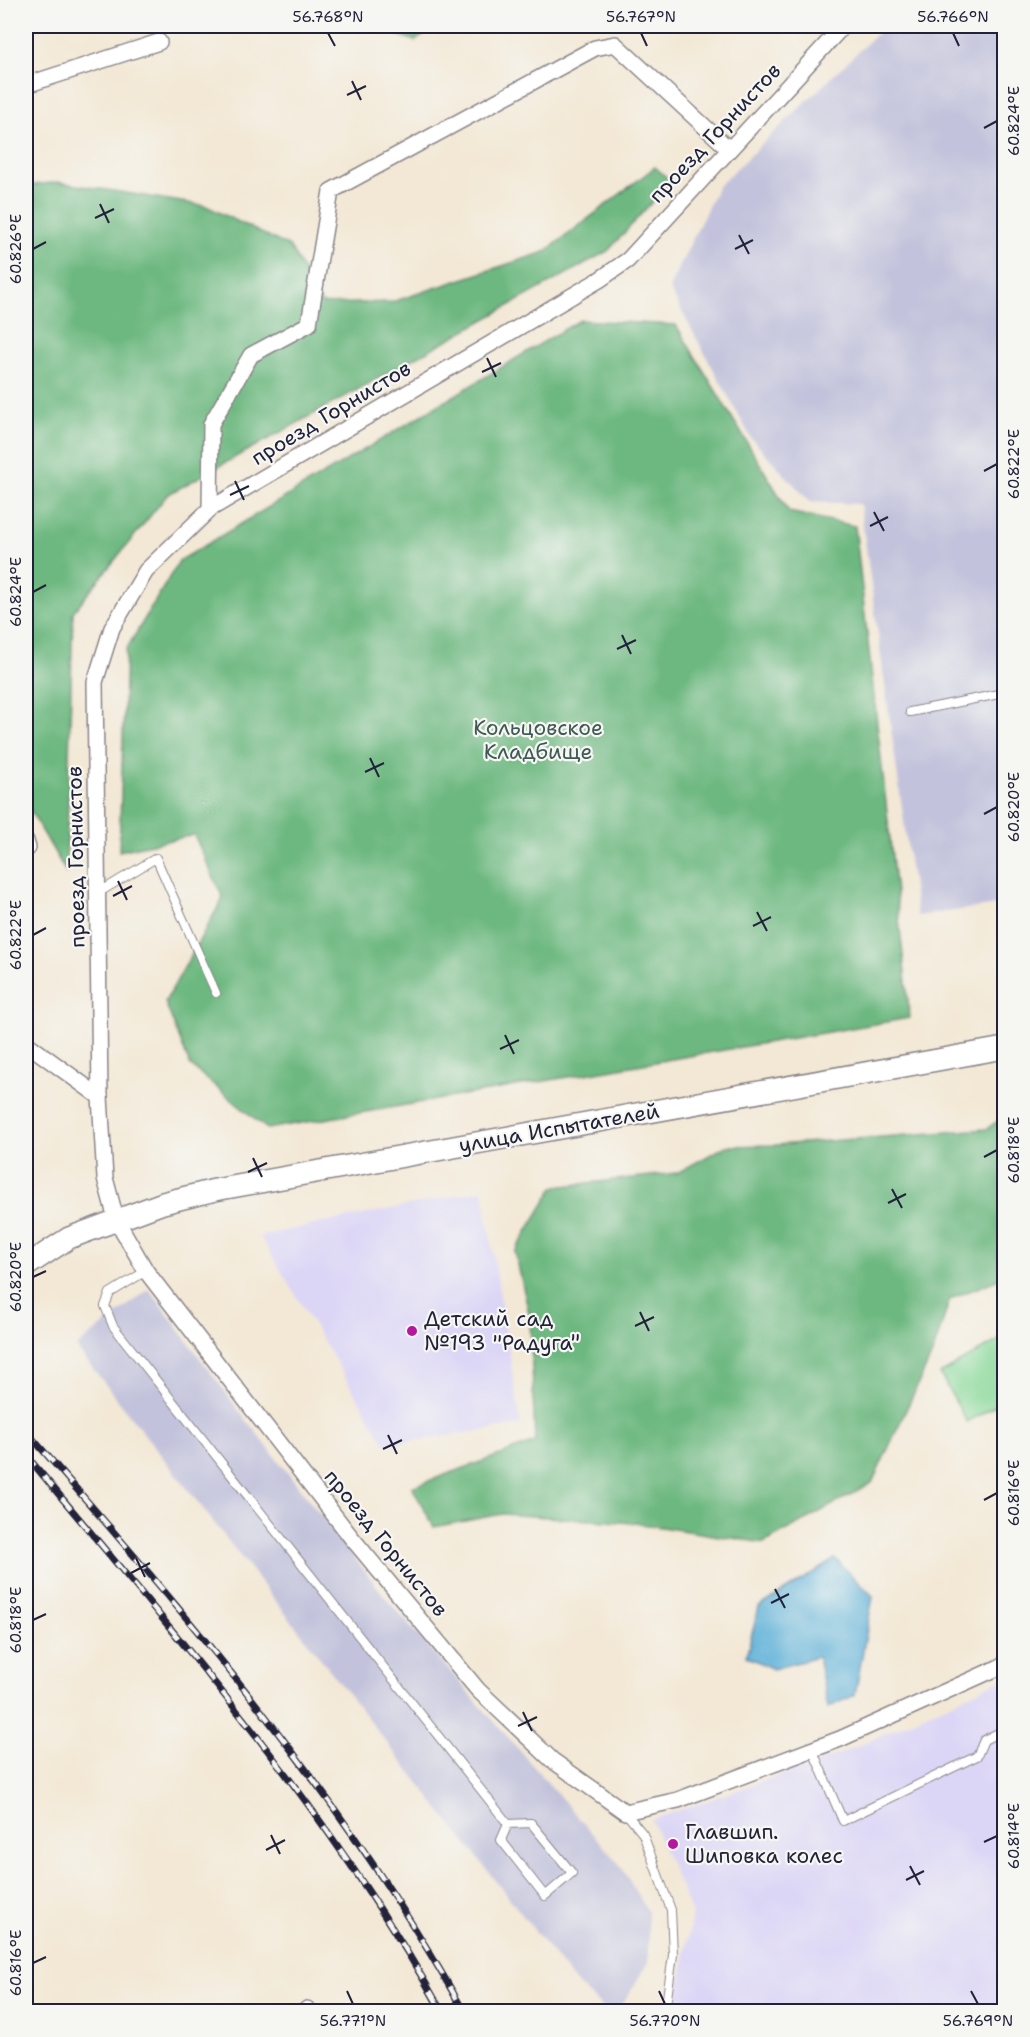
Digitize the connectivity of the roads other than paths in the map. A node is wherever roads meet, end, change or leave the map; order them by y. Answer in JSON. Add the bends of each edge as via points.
{"nodes":[{"id":1,"x":843,"y":26,"type":"edge"},
{"id":2,"x":159,"y":42,"type":"dead end"},
{"id":3,"x":26,"y":85,"type":"edge"},
{"id":4,"x":729,"y":149,"type":"junction"},
{"id":5,"x":210,"y":508,"type":"junction"},
{"id":6,"x":1005,"y":693,"type":"edge"},
{"id":7,"x":910,"y":712,"type":"dead end"},
{"id":8,"x":98,"y":893,"type":"junction"},
{"id":9,"x":216,"y":993,"type":"dead end"},
{"id":10,"x":26,"y":1043,"type":"edge"},
{"id":11,"x":1005,"y":1048,"type":"edge"},
{"id":12,"x":100,"y":1097,"type":"junction"},
{"id":13,"x":116,"y":1220,"type":"junction"},
{"id":14,"x":26,"y":1266,"type":"edge"},
{"id":15,"x":146,"y":1271,"type":"junction"},
{"id":16,"x":1005,"y":1665,"type":"edge"},
{"id":17,"x":1005,"y":1730,"type":"edge"},
{"id":18,"x":812,"y":1749,"type":"junction"},
{"id":19,"x":624,"y":1812,"type":"junction"},
{"id":20,"x":508,"y":1824,"type":"junction"},
{"id":21,"x":664,"y":2012,"type":"edge"}],
"edges":[{"from":1,"to":4,"type":"street","name":"проезд Горнистов"},
{"from":2,"to":3,"type":"street"},
{"from":4,"to":5,"type":"street","name":"проезд Горнистов","via":[[628,260]]},
{"from":4,"to":5,"type":"street","via":[[615,44],[595,48],[331,191],[309,324],[251,355],[211,424]]},
{"from":5,"to":8,"type":"street","name":"проезд Горнистов","via":[[146,571],[112,628],[95,682]]},
{"from":6,"to":7,"type":"lane"},
{"from":8,"to":9,"type":"lane","via":[[156,858]]},
{"from":8,"to":12,"type":"street","name":"проезд Горнистов"},
{"from":10,"to":12,"type":"street"},
{"from":11,"to":13,"type":"main road","name":"улица Испытателей","via":[[215,1190]]},
{"from":12,"to":13,"type":"street","name":"проезд Горнистов","via":[[105,1178]]},
{"from":13,"to":14,"type":"main road","name":"улица Испытателей","via":[[69,1238]]},
{"from":13,"to":15,"type":"street","name":"проезд Горнистов"},
{"from":15,"to":19,"type":"street","name":"проезд Горнистов","via":[[351,1537],[478,1690],[552,1760]]},
{"from":15,"to":20,"type":"lane","via":[[110,1293],[105,1306],[113,1326]]},
{"from":16,"to":18,"type":"street"},
{"from":17,"to":18,"type":"lane","via":[[984,1740],[977,1756],[843,1821]]},
{"from":18,"to":19,"type":"street","via":[[678,1800]]},
{"from":19,"to":21,"type":"lane","via":[[643,1834],[671,1910],[673,1954]]},
{"from":20,"to":20,"type":"lane","via":[[531,1823],[572,1873],[545,1896],[501,1840]]}]}
